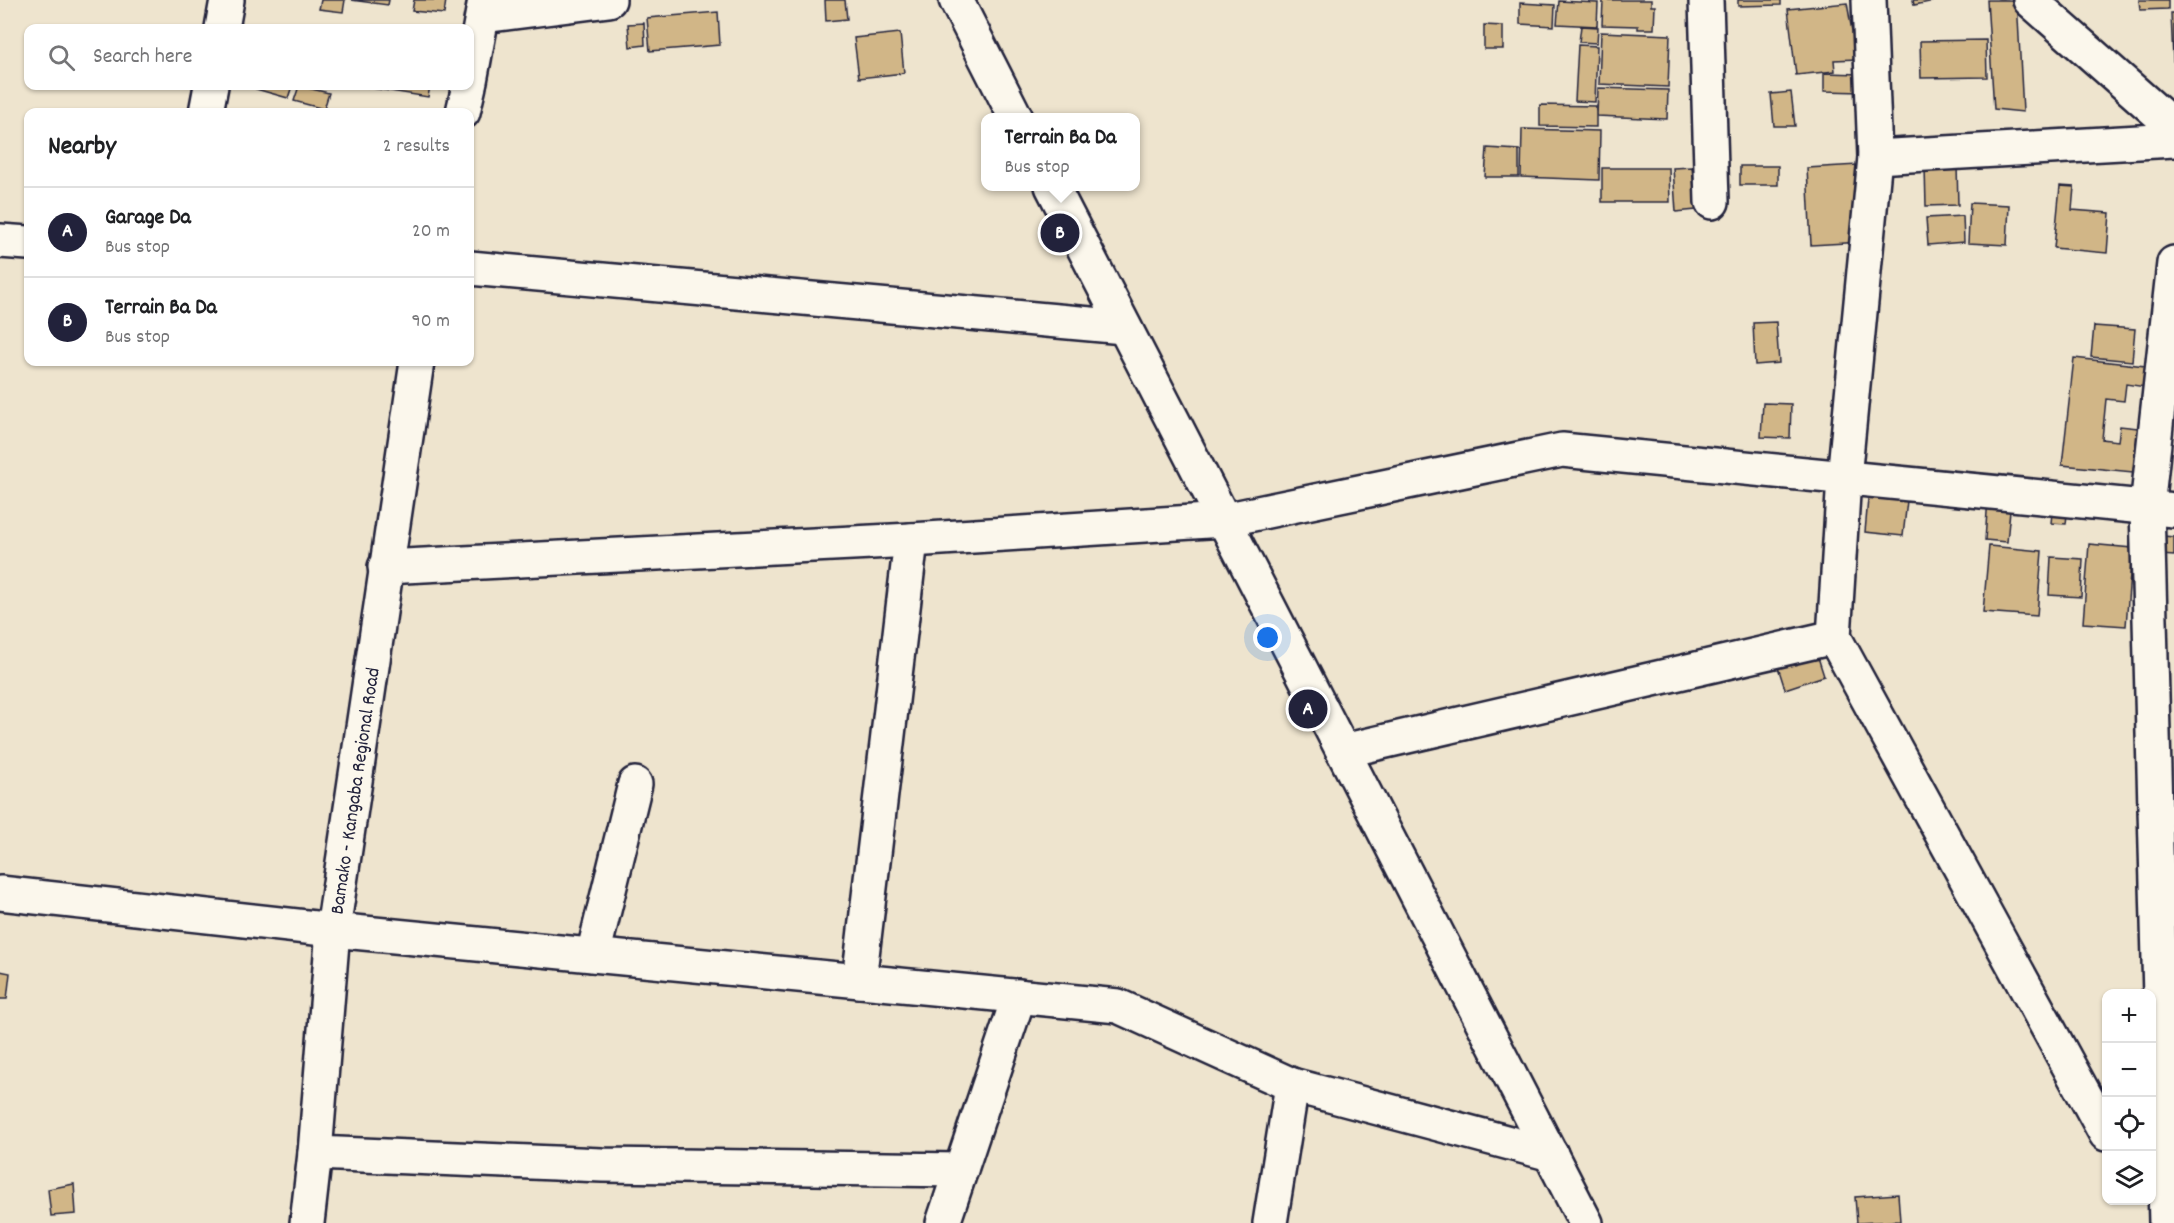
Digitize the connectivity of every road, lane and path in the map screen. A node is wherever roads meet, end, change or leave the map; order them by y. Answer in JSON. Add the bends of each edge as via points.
{"nodes":[{"id":1,"x":227,"y":0,"type":"edge"},
{"id":2,"x":609,"y":0,"type":"edge"},
{"id":3,"x":956,"y":0,"type":"edge"},
{"id":4,"x":1706,"y":0,"type":"edge"},
{"id":5,"x":1869,"y":0,"type":"edge"},
{"id":6,"x":2030,"y":0,"type":"edge"},
{"id":7,"x":484,"y":8,"type":"edge"},
{"id":8,"x":223,"y":24,"type":"edge"},
{"id":9,"x":474,"y":60,"type":"edge"},
{"id":10,"x":210,"y":90,"type":"edge"},
{"id":11,"x":468,"y":90,"type":"edge"},
{"id":12,"x":207,"y":108,"type":"edge"},
{"id":13,"x":464,"y":108,"type":"edge"},
{"id":14,"x":1014,"y":113,"type":"edge"},
{"id":15,"x":2174,"y":127,"type":"edge"},
{"id":16,"x":2174,"y":140,"type":"edge"},
{"id":17,"x":1875,"y":157,"type":"junction"},
{"id":18,"x":1055,"y":191,"type":"edge"},
{"id":19,"x":1712,"y":202,"type":"dead end"},
{"id":20,"x":0,"y":241,"type":"edge"},
{"id":21,"x":24,"y":243,"type":"edge"},
{"id":22,"x":2174,"y":263,"type":"edge"},
{"id":23,"x":474,"y":268,"type":"edge"},
{"id":24,"x":1124,"y":327,"type":"junction"},
{"id":25,"x":416,"y":366,"type":"edge"},
{"id":26,"x":1844,"y":478,"type":"junction"},
{"id":27,"x":2161,"y":508,"type":"edge"},
{"id":28,"x":1224,"y":520,"type":"junction"},
{"id":29,"x":911,"y":540,"type":"junction"},
{"id":30,"x":386,"y":567,"type":"junction"},
{"id":31,"x":1834,"y":638,"type":"junction"},
{"id":32,"x":1343,"y":751,"type":"junction"},
{"id":33,"x":635,"y":784,"type":"dead end"},
{"id":34,"x":0,"y":893,"type":"edge"},
{"id":35,"x":333,"y":930,"type":"junction"},
{"id":36,"x":593,"y":955,"type":"junction"},
{"id":37,"x":858,"y":981,"type":"junction"},
{"id":38,"x":1019,"y":996,"type":"junction"},
{"id":39,"x":1292,"y":1085,"type":"junction"},
{"id":40,"x":2102,"y":1127,"type":"edge"},
{"id":41,"x":315,"y":1153,"type":"junction"},
{"id":42,"x":1551,"y":1154,"type":"junction"},
{"id":43,"x":961,"y":1170,"type":"junction"},
{"id":44,"x":2146,"y":1205,"type":"edge"},
{"id":45,"x":307,"y":1223,"type":"edge"},
{"id":46,"x":943,"y":1223,"type":"edge"},
{"id":47,"x":1270,"y":1223,"type":"edge"},
{"id":48,"x":1586,"y":1223,"type":"edge"},
{"id":49,"x":2156,"y":1223,"type":"edge"},
{"id":50,"x":2166,"y":1223,"type":"edge"}],
"edges":[{"from":1,"to":8,"type":"street"},
{"from":2,"to":7,"type":"street"},
{"from":3,"to":14,"type":"street"},
{"from":4,"to":19,"type":"street"},
{"from":5,"to":17,"type":"street"},
{"from":6,"to":15,"type":"street"},
{"from":7,"to":9,"type":"street"},
{"from":10,"to":12,"type":"street"},
{"from":11,"to":13,"type":"street"},
{"from":16,"to":17,"type":"street"},
{"from":17,"to":26,"type":"street"},
{"from":18,"to":24,"type":"street"},
{"from":20,"to":21,"type":"street"},
{"from":22,"to":27,"type":"street"},
{"from":23,"to":24,"type":"street"},
{"from":24,"to":28,"type":"street"},
{"from":25,"to":30,"type":"street","name":"Bamako - Kangaba Regional Road"},
{"from":26,"to":27,"type":"street"},
{"from":26,"to":28,"type":"street","via":[[1562,450]]},
{"from":26,"to":31,"type":"street"},
{"from":27,"to":50,"type":"street"},
{"from":28,"to":29,"type":"street"},
{"from":28,"to":32,"type":"street"},
{"from":29,"to":30,"type":"street"},
{"from":29,"to":37,"type":"street"},
{"from":30,"to":35,"type":"street","name":"Bamako - Kangaba Regional Road"},
{"from":31,"to":32,"type":"street"},
{"from":31,"to":40,"type":"street"},
{"from":32,"to":42,"type":"street"},
{"from":33,"to":36,"type":"street"},
{"from":34,"to":35,"type":"street"},
{"from":35,"to":36,"type":"street"},
{"from":35,"to":41,"type":"street","name":"Bamako - Kangaba Regional Road"},
{"from":36,"to":37,"type":"street"},
{"from":37,"to":38,"type":"street"},
{"from":38,"to":39,"type":"street","via":[[1118,1006]]},
{"from":38,"to":43,"type":"street"},
{"from":39,"to":42,"type":"street"},
{"from":39,"to":47,"type":"street"},
{"from":41,"to":43,"type":"street","via":[[602,1164]]},
{"from":41,"to":45,"type":"street","name":"Bamako - Kangaba Regional Road"},
{"from":42,"to":48,"type":"street"},
{"from":43,"to":46,"type":"street"},
{"from":44,"to":49,"type":"street"}]}
